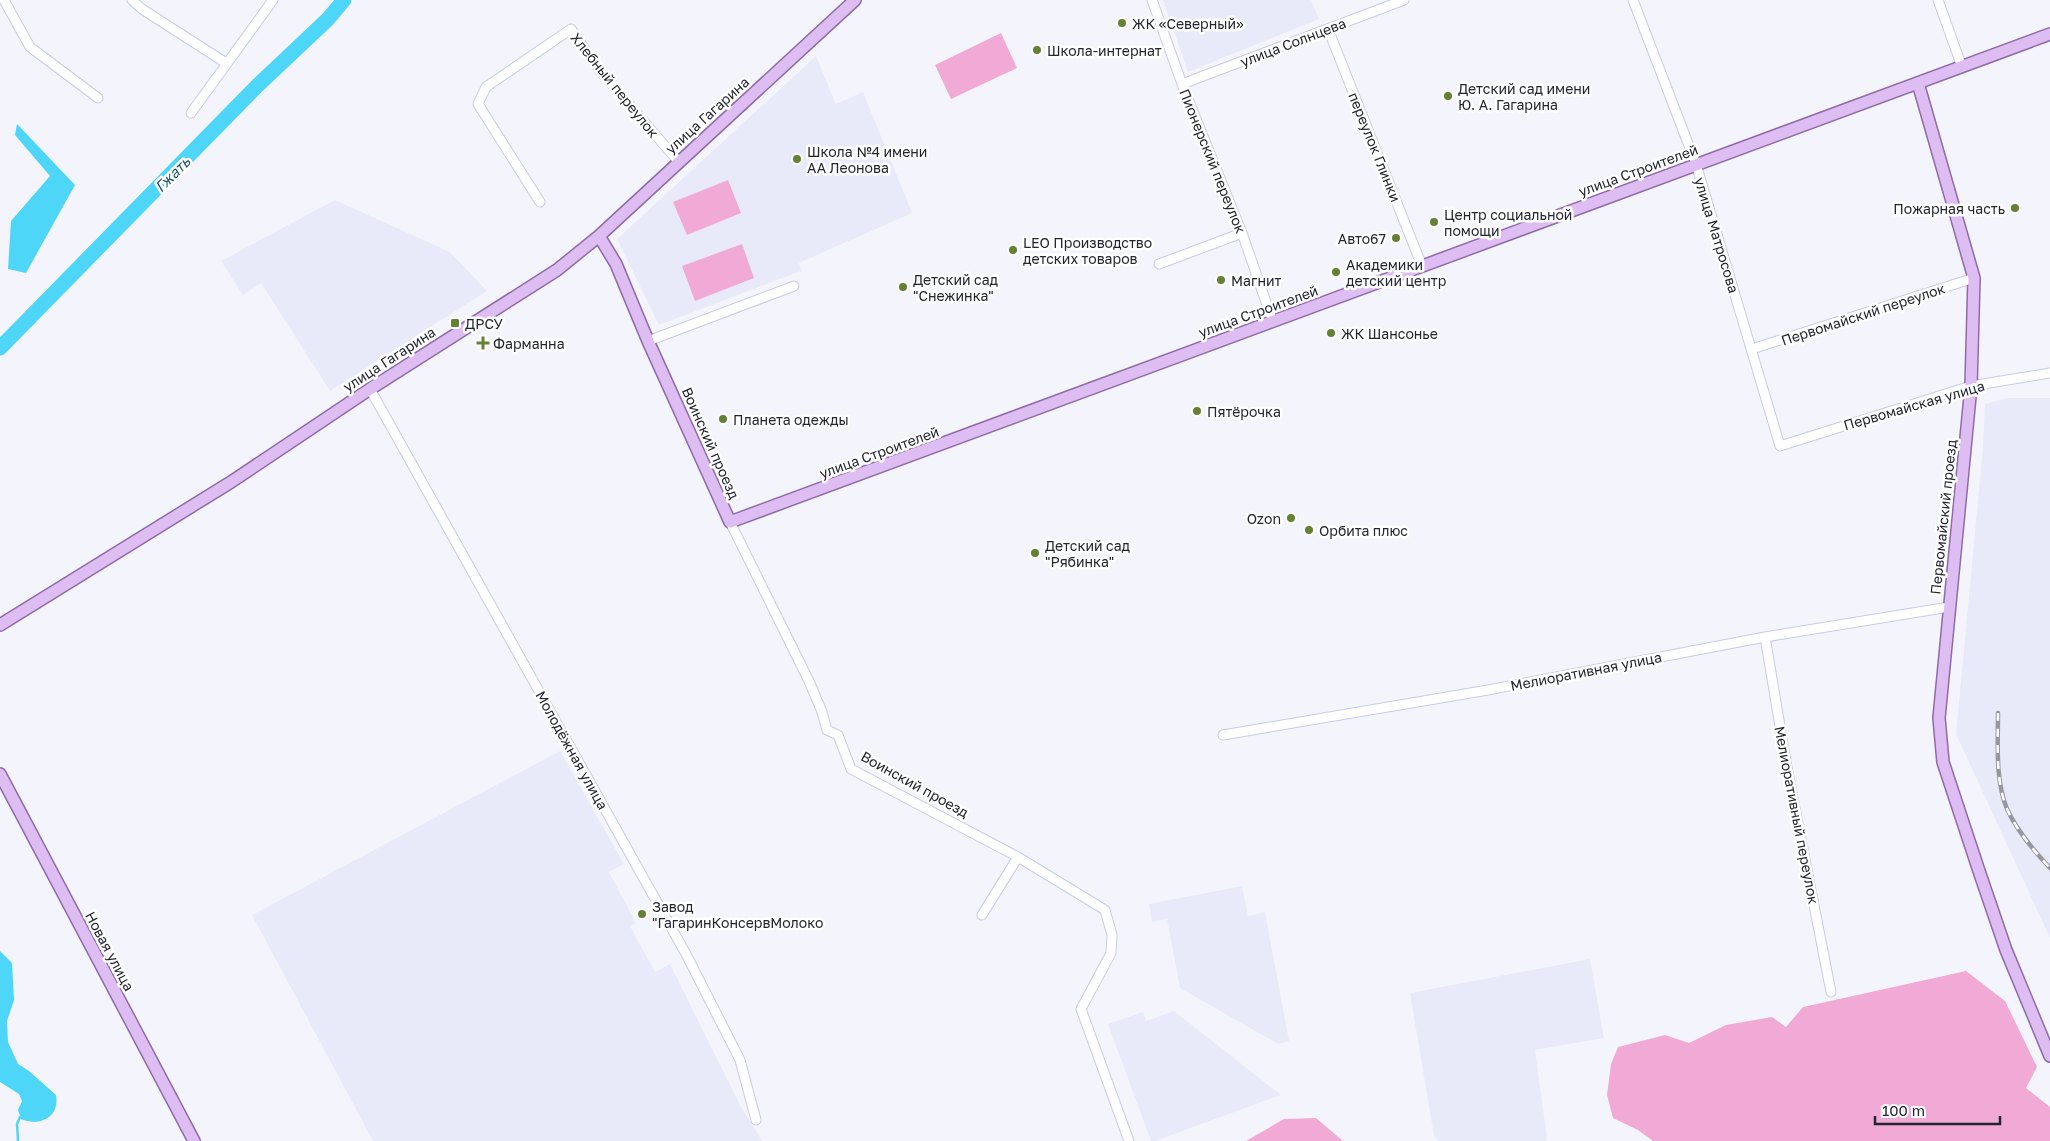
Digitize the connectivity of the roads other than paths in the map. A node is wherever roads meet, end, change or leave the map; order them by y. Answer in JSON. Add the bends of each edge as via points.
{"nodes":[{"id":1,"x":4,"y":0,"type":"edge"},
{"id":2,"x":132,"y":0,"type":"edge"},
{"id":3,"x":273,"y":0,"type":"edge"},
{"id":4,"x":855,"y":0,"type":"edge"},
{"id":5,"x":1152,"y":0,"type":"edge"},
{"id":6,"x":1404,"y":0,"type":"edge"},
{"id":7,"x":1633,"y":0,"type":"edge"},
{"id":8,"x":1938,"y":0,"type":"edge"},
{"id":9,"x":1328,"y":29,"type":"junction"},
{"id":10,"x":2050,"y":34,"type":"edge"},
{"id":11,"x":226,"y":63,"type":"junction"},
{"id":12,"x":1962,"y":66,"type":"junction"},
{"id":13,"x":1918,"y":83,"type":"junction"},
{"id":14,"x":1182,"y":84,"type":"junction"},
{"id":15,"x":98,"y":98,"type":"dead end"},
{"id":16,"x":191,"y":113,"type":"dead end"},
{"id":17,"x":678,"y":160,"type":"junction"},
{"id":18,"x":1696,"y":164,"type":"junction"},
{"id":19,"x":540,"y":202,"type":"dead end"},
{"id":20,"x":1242,"y":233,"type":"junction"},
{"id":21,"x":599,"y":236,"type":"junction"},
{"id":22,"x":1159,"y":264,"type":"dead end"},
{"id":23,"x":1422,"y":266,"type":"junction"},
{"id":24,"x":1974,"y":278,"type":"junction"},
{"id":25,"x":794,"y":286,"type":"dead end"},
{"id":26,"x":1273,"y":322,"type":"junction"},
{"id":27,"x":648,"y":341,"type":"junction"},
{"id":28,"x":1752,"y":350,"type":"junction"},
{"id":29,"x":2050,"y":373,"type":"edge"},
{"id":30,"x":1971,"y":386,"type":"junction"},
{"id":31,"x":370,"y":389,"type":"junction"},
{"id":32,"x":1780,"y":446,"type":"joint"},
{"id":33,"x":730,"y":522,"type":"junction"},
{"id":34,"x":1949,"y":607,"type":"junction"},
{"id":35,"x":0,"y":625,"type":"edge"},
{"id":36,"x":1765,"y":637,"type":"junction"},
{"id":37,"x":1223,"y":735,"type":"dead end"},
{"id":38,"x":0,"y":774,"type":"edge"},
{"id":39,"x":1018,"y":857,"type":"junction"},
{"id":40,"x":982,"y":915,"type":"dead end"},
{"id":41,"x":1831,"y":992,"type":"dead end"},
{"id":42,"x":2050,"y":1056,"type":"edge"},
{"id":43,"x":756,"y":1120,"type":"dead end"},
{"id":44,"x":194,"y":1141,"type":"edge"},
{"id":45,"x":1129,"y":1141,"type":"edge"}],
"edges":[{"from":1,"to":15,"type":"street","via":[[30,47]]},
{"from":2,"to":11,"type":"street"},
{"from":3,"to":11,"type":"street"},
{"from":4,"to":17,"type":"main road","name":"улица Гагарина"},
{"from":5,"to":14,"type":"street","name":"Пионерский переулок"},
{"from":6,"to":9,"type":"street","name":"улица Солнцева"},
{"from":7,"to":18,"type":"street","name":"улица Матросова"},
{"from":8,"to":12,"type":"street"},
{"from":9,"to":14,"type":"street","name":"улица Солнцева"},
{"from":9,"to":23,"type":"street","name":"переулок Глинки"},
{"from":10,"to":12,"type":"main road","name":"улица Строителей"},
{"from":11,"to":16,"type":"street"},
{"from":12,"to":13,"type":"main road","name":"улица Строителей"},
{"from":13,"to":18,"type":"main road","name":"улица Строителей"},
{"from":13,"to":24,"type":"main road","name":"Первомайский проезд"},
{"from":14,"to":20,"type":"street","name":"Пионерский переулок"},
{"from":17,"to":19,"type":"street","name":"Хлебный переулок","via":[[600,71],[571,29],[486,86],[478,104]]},
{"from":17,"to":21,"type":"main road","name":"улица Гагарина"},
{"from":18,"to":23,"type":"main road","name":"улица Строителей"},
{"from":18,"to":28,"type":"street","name":"улица Матросова"},
{"from":20,"to":22,"type":"street"},
{"from":20,"to":26,"type":"street","name":"Пионерский переулок"},
{"from":21,"to":27,"type":"main road","name":"Воинский проезд","via":[[616,264]]},
{"from":21,"to":31,"type":"main road","name":"улица Гагарина","via":[[557,270]]},
{"from":23,"to":26,"type":"main road","name":"улица Строителей"},
{"from":24,"to":28,"type":"street","name":"Первомайский переулок"},
{"from":24,"to":30,"type":"main road","name":"Первомайский проезд"},
{"from":25,"to":27,"type":"street"},
{"from":26,"to":33,"type":"main road","name":"улица Строителей"},
{"from":27,"to":33,"type":"main road","name":"Воинский проезд"},
{"from":28,"to":32,"type":"street","name":"улица Матросова"},
{"from":29,"to":30,"type":"street","name":"Первомайская улица"},
{"from":30,"to":32,"type":"street","name":"Первомайская улица"},
{"from":30,"to":34,"type":"main road","name":"Первомайский проезд"},
{"from":31,"to":35,"type":"main road","name":"улица Гагарина","via":[[231,482]]},
{"from":31,"to":43,"type":"street","name":"Молодёжная улица","via":[[690,961],[740,1060]]},
{"from":33,"to":39,"type":"street","name":"Воинский проезд","via":[[809,681],[828,730],[838,735],[851,769]]},
{"from":34,"to":36,"type":"street","name":"Мелиоративная улица"},
{"from":34,"to":42,"type":"main road","name":"Первомайский проезд","via":[[1939,718],[1944,762],[2006,950]]},
{"from":36,"to":37,"type":"street","name":"Мелиоративная улица","via":[[1488,690]]},
{"from":36,"to":41,"type":"street","name":"Мелиоративный переулок"},
{"from":38,"to":44,"type":"main road","name":"Новая улица"},
{"from":39,"to":40,"type":"street"},
{"from":39,"to":45,"type":"street","name":"Воинский проезд","via":[[1105,910],[1112,934],[1111,953],[1081,1009]]}]}
